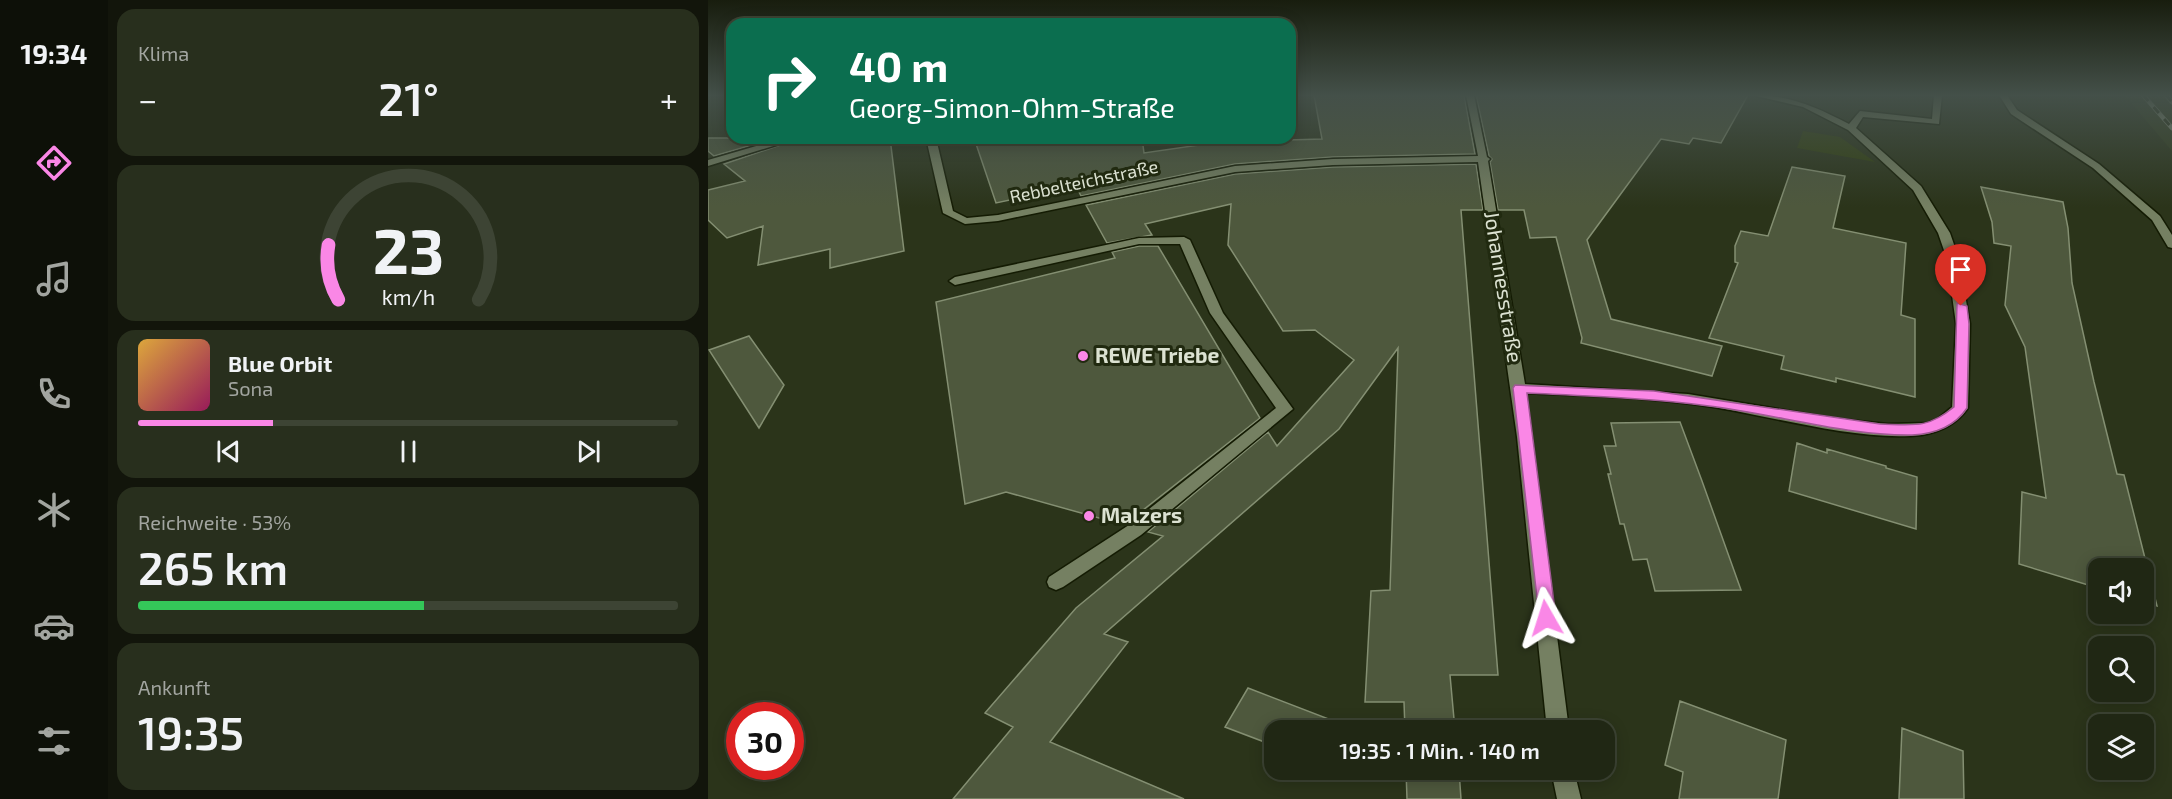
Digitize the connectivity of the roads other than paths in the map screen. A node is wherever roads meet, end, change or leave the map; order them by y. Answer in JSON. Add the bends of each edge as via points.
{"nodes":[{"id":1,"x":1479,"y":132,"type":"edge"},
{"id":2,"x":1856,"y":132,"type":"edge"},
{"id":3,"x":2045,"y":132,"type":"edge"},
{"id":4,"x":773,"y":144,"type":"edge"},
{"id":5,"x":932,"y":144,"type":"edge"},
{"id":6,"x":1485,"y":159,"type":"junction"},
{"id":7,"x":708,"y":163,"type":"edge"},
{"id":8,"x":2172,"y":245,"type":"edge"},
{"id":9,"x":956,"y":281,"type":"dead end"},
{"id":10,"x":1520,"y":388,"type":"junction"},
{"id":11,"x":1056,"y":582,"type":"dead end"},
{"id":12,"x":1557,"y":720,"type":"edge"},
{"id":13,"x":1565,"y":780,"type":"edge"},
{"id":14,"x":1569,"y":799,"type":"edge"}],
"edges":[{"from":1,"to":6,"type":"street","name":"Johannesstraße"},
{"from":2,"to":10,"type":"street","via":[[1917,188],[1944,233],[1953,259],[1963,324],[1960,408],[1953,417],[1942,424],[1914,430],[1880,429],[1710,401]]},
{"from":3,"to":8,"type":"street","via":[[2096,166],[2156,218]]},
{"from":4,"to":7,"type":"street"},
{"from":5,"to":6,"type":"street","name":"Rebbelteichstraße","via":[[948,213],[964,221],[998,218],[1235,169],[1333,162]]},
{"from":6,"to":10,"type":"street","name":"Johannesstraße"},
{"from":9,"to":11,"type":"street","via":[[1139,242],[1184,240],[1217,313],[1285,409],[1134,531]]},
{"from":10,"to":12,"type":"street","name":"Johannesstraße"},
{"from":13,"to":14,"type":"street"}]}
